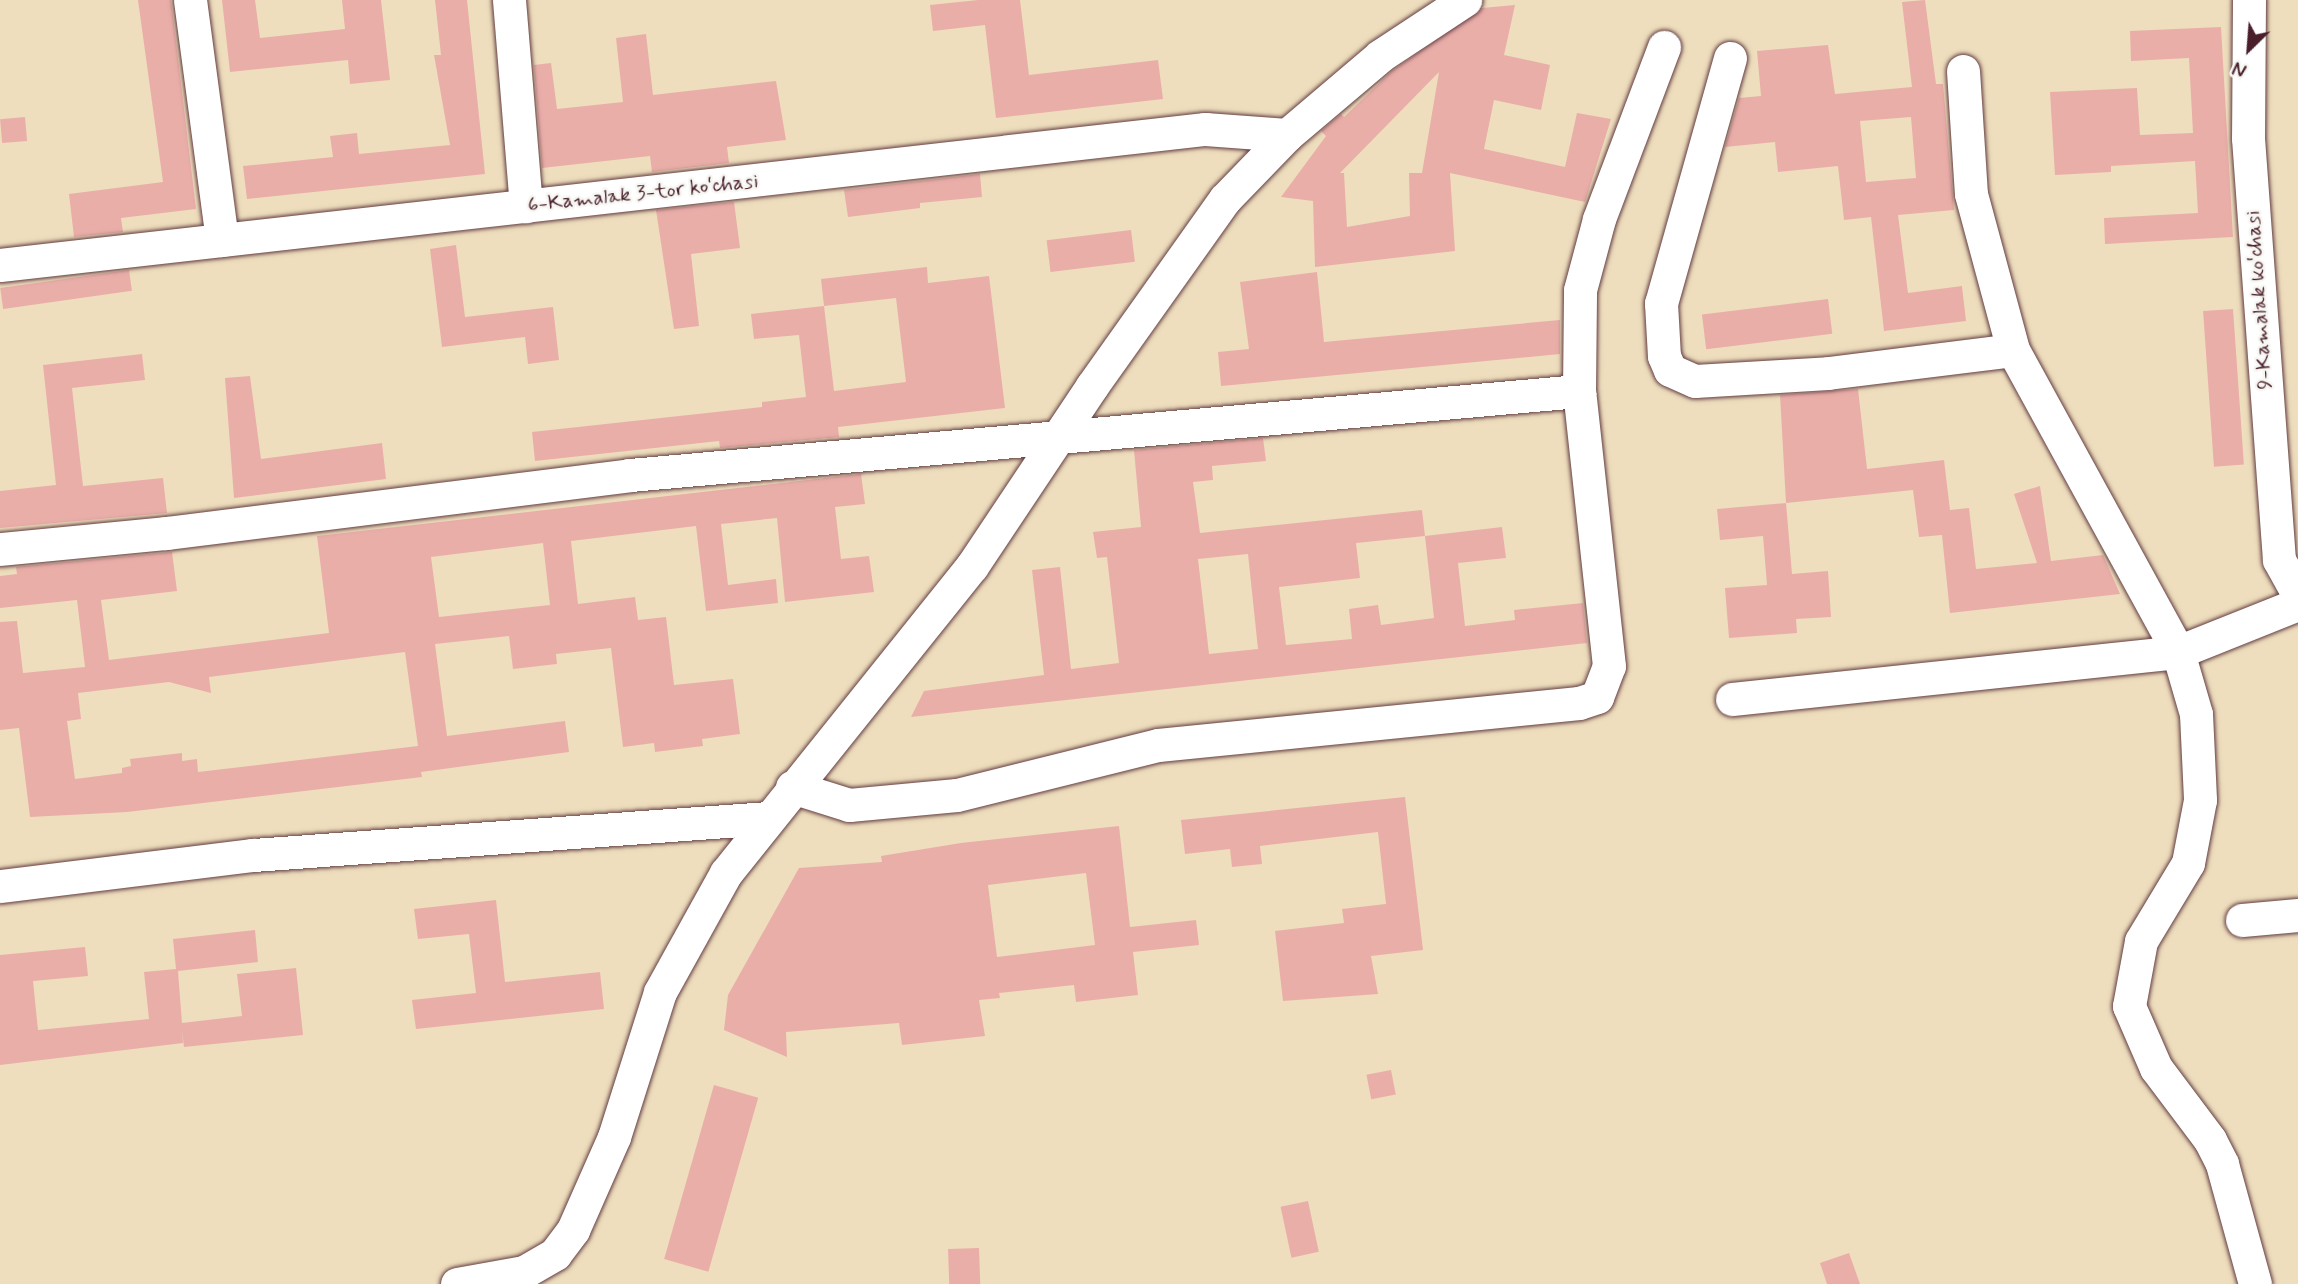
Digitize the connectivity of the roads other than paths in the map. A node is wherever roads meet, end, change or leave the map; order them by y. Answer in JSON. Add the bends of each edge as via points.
{"nodes":[{"id":1,"x":190,"y":0,"type":"edge"},
{"id":2,"x":509,"y":0,"type":"edge"},
{"id":3,"x":1465,"y":0,"type":"edge"},
{"id":4,"x":2249,"y":0,"type":"edge"},
{"id":5,"x":1664,"y":47,"type":"dead end"},
{"id":6,"x":1730,"y":58,"type":"dead end"},
{"id":7,"x":1963,"y":71,"type":"dead end"},
{"id":8,"x":1287,"y":135,"type":"junction"},
{"id":9,"x":526,"y":206,"type":"junction"},
{"id":10,"x":222,"y":240,"type":"junction"},
{"id":11,"x":0,"y":265,"type":"edge"},
{"id":12,"x":2013,"y":350,"type":"junction"},
{"id":13,"x":1579,"y":391,"type":"junction"},
{"id":14,"x":1058,"y":437,"type":"junction"},
{"id":15,"x":0,"y":549,"type":"edge"},
{"id":16,"x":2298,"y":594,"type":"edge"},
{"id":17,"x":2298,"y":604,"type":"edge"},
{"id":18,"x":2178,"y":652,"type":"junction"},
{"id":19,"x":1732,"y":699,"type":"dead end"},
{"id":20,"x":792,"y":786,"type":"junction"},
{"id":21,"x":768,"y":818,"type":"junction"},
{"id":22,"x":0,"y":886,"type":"edge"},
{"id":23,"x":2298,"y":915,"type":"edge"},
{"id":24,"x":2242,"y":920,"type":"dead end"},
{"id":25,"x":457,"y":1284,"type":"edge"},
{"id":26,"x":2255,"y":1284,"type":"edge"}],
"edges":[{"from":1,"to":10,"type":"street"},
{"from":2,"to":9,"type":"street"},
{"from":3,"to":8,"type":"street","via":[[1401,38]]},
{"from":4,"to":16,"type":"street","name":"9-Kamalak koʻchasi","via":[[2248,138],[2279,560]]},
{"from":5,"to":13,"type":"street","via":[[1599,219],[1580,289]]},
{"from":6,"to":12,"type":"street","via":[[1661,303],[1664,356],[1670,370],[1695,382],[1828,373]]},
{"from":7,"to":12,"type":"street","via":[[1971,194]]},
{"from":8,"to":9,"type":"street","name":"6-Kamalak 3-tor koʻchasi","via":[[1205,129]]},
{"from":8,"to":14,"type":"street","via":[[1225,199]]},
{"from":9,"to":10,"type":"street","name":"6-Kamalak 3-tor koʻchasi"},
{"from":10,"to":11,"type":"street","name":"6-Kamalak 3-tor koʻchasi"},
{"from":12,"to":18,"type":"street"},
{"from":13,"to":14,"type":"street"},
{"from":13,"to":20,"type":"street","via":[[1609,666],[1597,697],[1579,703],[1158,745],[957,794],[849,805]]},
{"from":14,"to":15,"type":"street","via":[[630,475]]},
{"from":14,"to":20,"type":"street","via":[[972,566]]},
{"from":17,"to":18,"type":"street"},
{"from":18,"to":19,"type":"street"},
{"from":18,"to":26,"type":"street","via":[[2196,714],[2200,800],[2188,863],[2141,941],[2129,1006],[2156,1068],[2210,1140],[2222,1164]]},
{"from":20,"to":21,"type":"street"},
{"from":21,"to":22,"type":"street","via":[[253,855]]},
{"from":21,"to":25,"type":"street","via":[[726,873],[660,992],[614,1137],[573,1230],[555,1254],[524,1272]]},
{"from":23,"to":24,"type":"street"}]}
